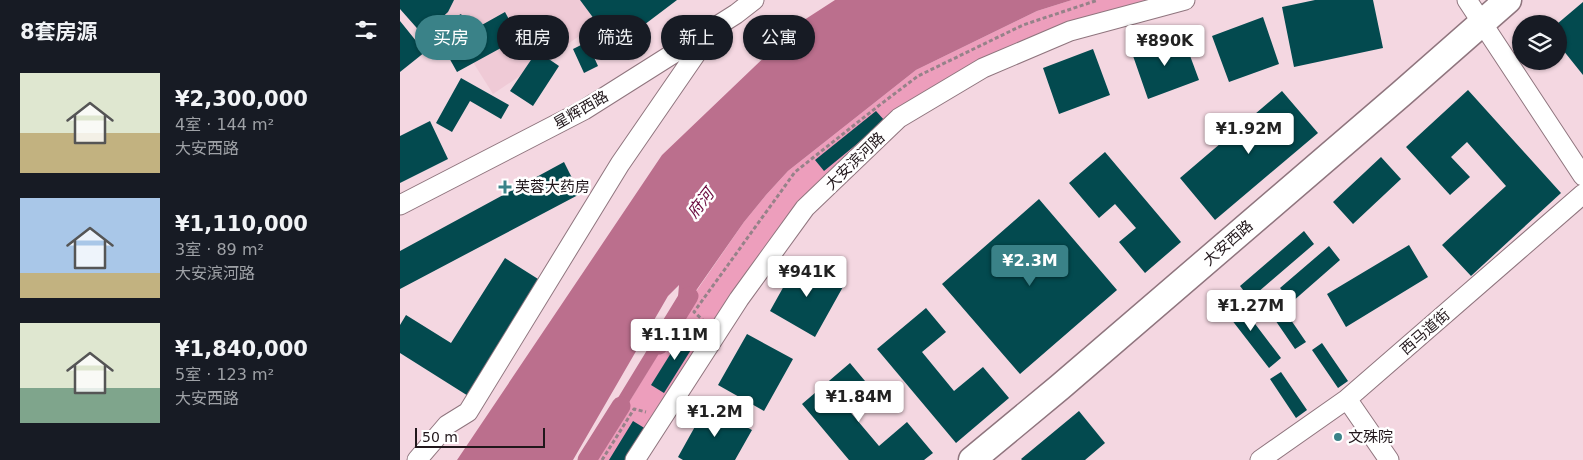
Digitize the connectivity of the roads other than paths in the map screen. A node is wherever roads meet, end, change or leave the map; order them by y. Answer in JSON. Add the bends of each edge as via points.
{"nodes":[{"id":1,"x":754,"y":0,"type":"edge"},
{"id":2,"x":1185,"y":0,"type":"edge"},
{"id":3,"x":1467,"y":0,"type":"edge"},
{"id":4,"x":1508,"y":0,"type":"edge"},
{"id":5,"x":733,"y":16,"type":"edge"},
{"id":6,"x":1482,"y":23,"type":"junction"},
{"id":7,"x":664,"y":60,"type":"edge"},
{"id":8,"x":692,"y":60,"type":"edge"},
{"id":9,"x":1583,"y":176,"type":"edge"},
{"id":10,"x":1583,"y":194,"type":"edge"},
{"id":11,"x":400,"y":205,"type":"edge"},
{"id":12,"x":1347,"y":399,"type":"junction"},
{"id":13,"x":417,"y":460,"type":"edge"},
{"id":14,"x":635,"y":460,"type":"edge"},
{"id":15,"x":972,"y":460,"type":"edge"},
{"id":16,"x":1260,"y":460,"type":"edge"},
{"id":17,"x":1389,"y":460,"type":"edge"}],
"edges":[{"from":1,"to":5,"type":"street","name":"星辉西路"},
{"from":2,"to":14,"type":"street","name":"大安滨河路","via":[[1070,31],[983,68],[899,118],[806,208],[739,299]]},
{"from":3,"to":6,"type":"street"},
{"from":4,"to":6,"type":"street","name":"大安西路"},
{"from":6,"to":9,"type":"street"},
{"from":6,"to":15,"type":"street","name":"大安西路"},
{"from":7,"to":11,"type":"street","name":"星辉西路","via":[[584,110]]},
{"from":8,"to":13,"type":"street","via":[[620,164],[468,412],[447,426]]},
{"from":10,"to":12,"type":"street","name":"西马道街"},
{"from":12,"to":16,"type":"street","name":"西马道街"},
{"from":12,"to":17,"type":"street"}]}
